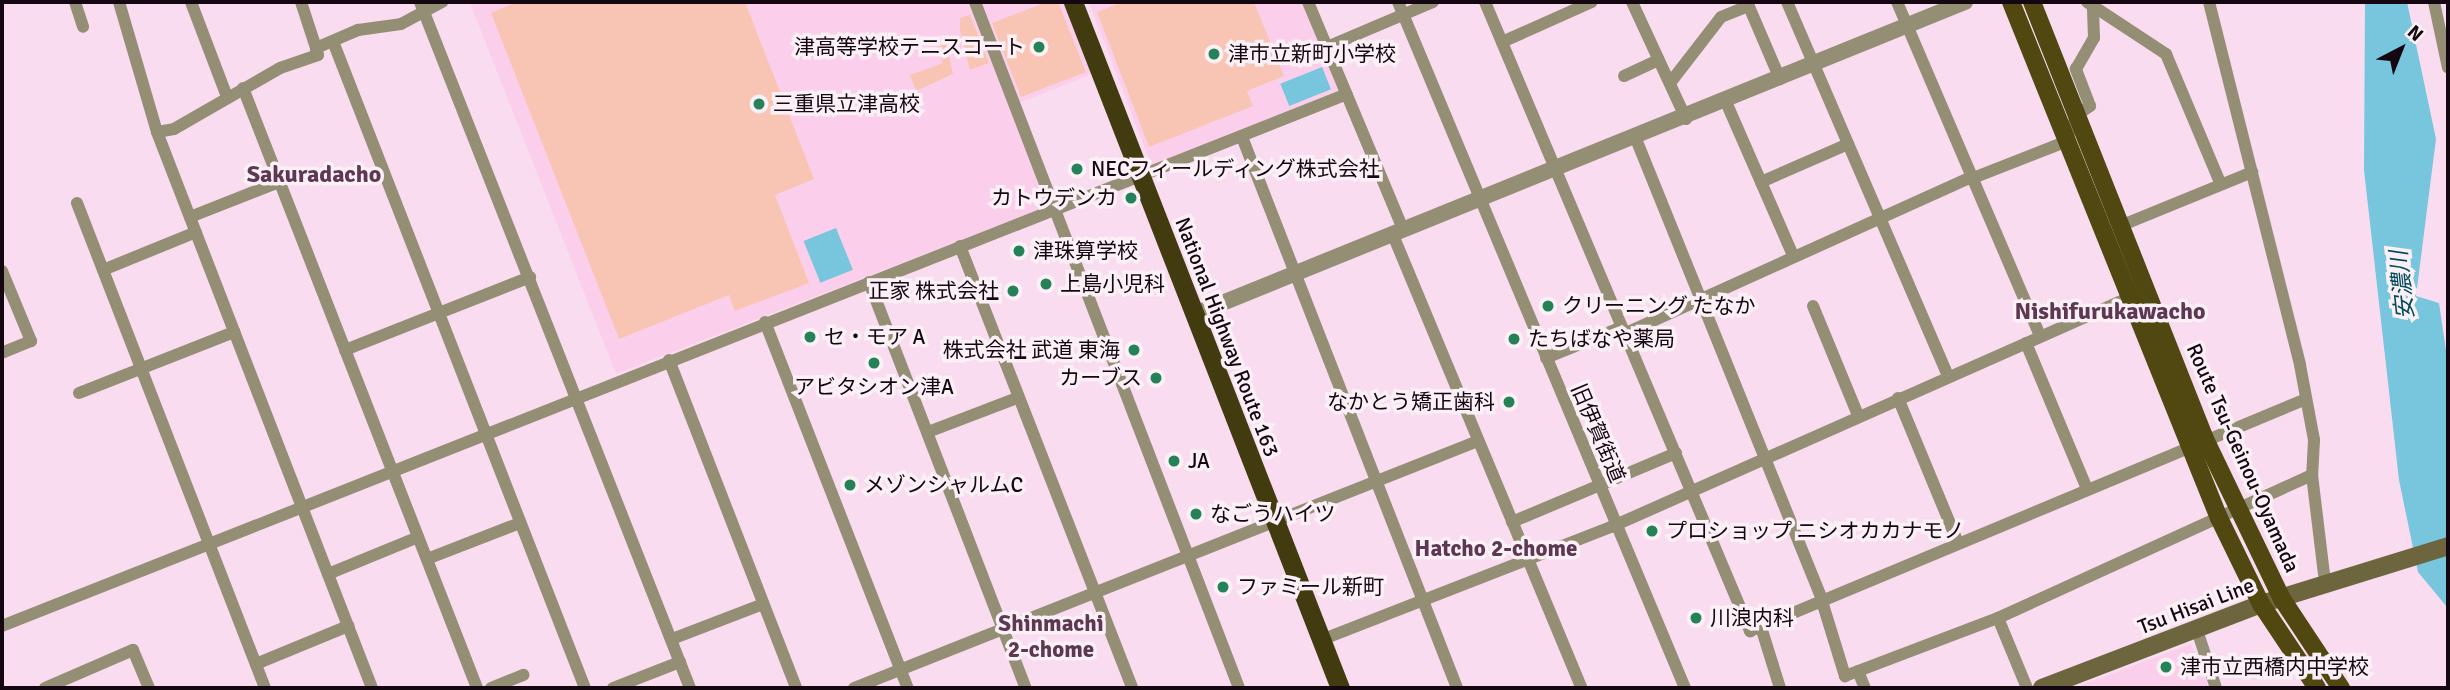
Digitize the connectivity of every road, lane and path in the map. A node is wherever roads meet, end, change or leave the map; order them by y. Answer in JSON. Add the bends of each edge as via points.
{"nodes":[{"id":1,"x":75,"y":2,"type":"edge"},
{"id":2,"x":119,"y":2,"type":"edge"},
{"id":3,"x":191,"y":2,"type":"edge"},
{"id":4,"x":301,"y":2,"type":"edge"},
{"id":5,"x":442,"y":2,"type":"edge"},
{"id":6,"x":1073,"y":2,"type":"edge"},
{"id":7,"x":1308,"y":2,"type":"edge"},
{"id":8,"x":1398,"y":2,"type":"edge"},
{"id":9,"x":1433,"y":2,"type":"edge"},
{"id":10,"x":1485,"y":2,"type":"edge"},
{"id":11,"x":1592,"y":2,"type":"edge"},
{"id":12,"x":1632,"y":2,"type":"edge"},
{"id":13,"x":1787,"y":2,"type":"edge"},
{"id":14,"x":1897,"y":2,"type":"edge"},
{"id":15,"x":1965,"y":2,"type":"edge"},
{"id":16,"x":2011,"y":2,"type":"edge"},
{"id":17,"x":2032,"y":2,"type":"edge"},
{"id":18,"x":2209,"y":2,"type":"edge"},
{"id":19,"x":2434,"y":2,"type":"edge"},
{"id":20,"x":977,"y":3,"type":"edge"},
{"id":21,"x":1747,"y":4,"type":"edge"},
{"id":22,"x":2090,"y":5,"type":"edge"},
{"id":23,"x":422,"y":6,"type":"edge"},
{"id":24,"x":1404,"y":16,"type":"junction"},
{"id":25,"x":1907,"y":26,"type":"junction"},
{"id":26,"x":83,"y":27,"type":"dead end"},
{"id":27,"x":1502,"y":42,"type":"junction"},
{"id":28,"x":334,"y":44,"type":"junction"},
{"id":29,"x":1327,"y":47,"type":"junction"},
{"id":30,"x":316,"y":48,"type":"junction"},
{"id":31,"x":1659,"y":60,"type":"junction"},
{"id":32,"x":1814,"y":65,"type":"junction"},
{"id":33,"x":2448,"y":68,"type":"edge"},
{"id":34,"x":1624,"y":76,"type":"dead end"},
{"id":35,"x":1780,"y":79,"type":"junction"},
{"id":36,"x":1670,"y":83,"type":"junction"},
{"id":37,"x":243,"y":88,"type":"junction"},
{"id":38,"x":1346,"y":94,"type":"junction"},
{"id":39,"x":226,"y":97,"type":"junction"},
{"id":40,"x":1726,"y":102,"type":"junction"},
{"id":41,"x":2077,"y":115,"type":"junction"},
{"id":42,"x":1686,"y":118,"type":"junction"},
{"id":43,"x":157,"y":132,"type":"junction"},
{"id":44,"x":1242,"y":137,"type":"junction"},
{"id":45,"x":1636,"y":139,"type":"junction"},
{"id":46,"x":2064,"y":142,"type":"junction"},
{"id":47,"x":1848,"y":144,"type":"junction"},
{"id":48,"x":1555,"y":171,"type":"junction"},
{"id":49,"x":2252,"y":172,"type":"junction"},
{"id":50,"x":1972,"y":177,"type":"junction"},
{"id":51,"x":1140,"y":178,"type":"junction"},
{"id":52,"x":2219,"y":180,"type":"junction"},
{"id":53,"x":279,"y":182,"type":"junction"},
{"id":54,"x":1761,"y":182,"type":"junction"},
{"id":55,"x":1480,"y":201,"type":"junction"},
{"id":56,"x":77,"y":203,"type":"dead end"},
{"id":57,"x":1054,"y":209,"type":"junction"},
{"id":58,"x":1879,"y":216,"type":"junction"},
{"id":59,"x":190,"y":217,"type":"junction"},
{"id":60,"x":2119,"y":226,"type":"junction"},
{"id":61,"x":196,"y":232,"type":"junction"},
{"id":62,"x":1399,"y":233,"type":"junction"},
{"id":63,"x":960,"y":246,"type":"junction"},
{"id":64,"x":1793,"y":255,"type":"junction"},
{"id":65,"x":103,"y":270,"type":"junction"},
{"id":66,"x":2,"y":271,"type":"edge"},
{"id":67,"x":1296,"y":274,"type":"junction"},
{"id":68,"x":530,"y":277,"type":"junction"},
{"id":69,"x":869,"y":282,"type":"junction"},
{"id":70,"x":2145,"y":291,"type":"junction"},
{"id":71,"x":1702,"y":297,"type":"junction"},
{"id":72,"x":2127,"y":299,"type":"junction"},
{"id":73,"x":1813,"y":306,"type":"dead end"},
{"id":74,"x":439,"y":313,"type":"junction"},
{"id":75,"x":1195,"y":314,"type":"junction"},
{"id":76,"x":765,"y":322,"type":"junction"},
{"id":77,"x":1624,"y":330,"type":"junction"},
{"id":78,"x":234,"y":332,"type":"junction"},
{"id":79,"x":2040,"y":336,"type":"junction"},
{"id":80,"x":2026,"y":342,"type":"junction"},
{"id":81,"x":345,"y":350,"type":"junction"},
{"id":82,"x":2,"y":353,"type":"edge"},
{"id":83,"x":1546,"y":358,"type":"junction"},
{"id":84,"x":669,"y":360,"type":"junction"},
{"id":85,"x":141,"y":369,"type":"junction"},
{"id":86,"x":1948,"y":376,"type":"junction"},
{"id":87,"x":79,"y":393,"type":"dead end"},
{"id":88,"x":577,"y":396,"type":"junction"},
{"id":89,"x":1017,"y":398,"type":"junction"},
{"id":90,"x":1898,"y":398,"type":"junction"},
{"id":91,"x":2306,"y":400,"type":"junction"},
{"id":92,"x":1858,"y":415,"type":"junction"},
{"id":93,"x":485,"y":432,"type":"junction"},
{"id":94,"x":928,"y":432,"type":"junction"},
{"id":95,"x":2204,"y":437,"type":"junction"},
{"id":96,"x":1478,"y":441,"type":"junction"},
{"id":97,"x":2188,"y":446,"type":"junction"},
{"id":98,"x":1676,"y":453,"type":"junction"},
{"id":99,"x":1765,"y":455,"type":"junction"},
{"id":100,"x":391,"y":469,"type":"junction"},
{"id":101,"x":2312,"y":475,"type":"junction"},
{"id":102,"x":1378,"y":485,"type":"junction"},
{"id":103,"x":1599,"y":485,"type":"junction"},
{"id":104,"x":1691,"y":487,"type":"junction"},
{"id":105,"x":2087,"y":489,"type":"junction"},
{"id":106,"x":302,"y":504,"type":"junction"},
{"id":107,"x":2238,"y":510,"type":"junction"},
{"id":108,"x":2219,"y":517,"type":"junction"},
{"id":109,"x":1512,"y":522,"type":"junction"},
{"id":110,"x":1615,"y":522,"type":"junction"},
{"id":111,"x":520,"y":523,"type":"junction"},
{"id":112,"x":1276,"y":526,"type":"junction"},
{"id":113,"x":418,"y":537,"type":"junction"},
{"id":114,"x":208,"y":540,"type":"junction"},
{"id":115,"x":1958,"y":543,"type":"junction"},
{"id":116,"x":2448,"y":546,"type":"edge"},
{"id":117,"x":1188,"y":558,"type":"junction"},
{"id":118,"x":427,"y":559,"type":"junction"},
{"id":119,"x":1528,"y":559,"type":"junction"},
{"id":120,"x":328,"y":574,"type":"junction"},
{"id":121,"x":2324,"y":574,"type":"dead end"},
{"id":122,"x":1095,"y":594,"type":"junction"},
{"id":123,"x":2282,"y":599,"type":"junction"},
{"id":124,"x":1423,"y":601,"type":"junction"},
{"id":125,"x":1819,"y":602,"type":"junction"},
{"id":126,"x":763,"y":604,"type":"junction"},
{"id":127,"x":2261,"y":604,"type":"junction"},
{"id":128,"x":1998,"y":618,"type":"junction"},
{"id":129,"x":2,"y":626,"type":"edge"},
{"id":130,"x":348,"y":626,"type":"junction"},
{"id":131,"x":1761,"y":627,"type":"junction"},
{"id":132,"x":2197,"y":630,"type":"junction"},
{"id":133,"x":1004,"y":631,"type":"junction"},
{"id":134,"x":672,"y":639,"type":"junction"},
{"id":135,"x":1321,"y":640,"type":"junction"},
{"id":136,"x":680,"y":662,"type":"junction"},
{"id":137,"x":256,"y":664,"type":"junction"},
{"id":138,"x":901,"y":670,"type":"junction"},
{"id":139,"x":1858,"y":671,"type":"junction"},
{"id":140,"x":524,"y":675,"type":"dead end"},
{"id":141,"x":45,"y":688,"type":"edge"},
{"id":142,"x":149,"y":688,"type":"edge"},
{"id":143,"x":265,"y":688,"type":"edge"},
{"id":144,"x":372,"y":688,"type":"edge"},
{"id":145,"x":477,"y":688,"type":"edge"},
{"id":146,"x":491,"y":688,"type":"edge"},
{"id":147,"x":585,"y":688,"type":"edge"},
{"id":148,"x":613,"y":688,"type":"edge"},
{"id":149,"x":688,"y":688,"type":"edge"},
{"id":150,"x":796,"y":688,"type":"edge"},
{"id":151,"x":854,"y":688,"type":"edge"},
{"id":152,"x":908,"y":688,"type":"edge"},
{"id":153,"x":1026,"y":688,"type":"edge"},
{"id":154,"x":1132,"y":688,"type":"edge"},
{"id":155,"x":1238,"y":688,"type":"edge"},
{"id":156,"x":1340,"y":688,"type":"edge"},
{"id":157,"x":1457,"y":688,"type":"edge"},
{"id":158,"x":1583,"y":688,"type":"edge"},
{"id":159,"x":1685,"y":688,"type":"edge"},
{"id":160,"x":1780,"y":688,"type":"edge"},
{"id":161,"x":1865,"y":688,"type":"edge"},
{"id":162,"x":2027,"y":688,"type":"edge"},
{"id":163,"x":2042,"y":688,"type":"edge"},
{"id":164,"x":2216,"y":688,"type":"edge"},
{"id":165,"x":2318,"y":688,"type":"edge"},
{"id":166,"x":2341,"y":688,"type":"edge"}],
"edges":[{"from":1,"to":26,"type":"street"},
{"from":2,"to":43,"type":"street"},
{"from":3,"to":39,"type":"street"},
{"from":4,"to":30,"type":"street"},
{"from":5,"to":23,"type":"street"},
{"from":6,"to":51,"type":"highway","name":"National Highway Route 163"},
{"from":7,"to":29,"type":"street"},
{"from":8,"to":24,"type":"street","name":"旧伊賀街道"},
{"from":9,"to":24,"type":"street"},
{"from":10,"to":27,"type":"street"},
{"from":11,"to":27,"type":"street"},
{"from":12,"to":31,"type":"street"},
{"from":13,"to":32,"type":"street"},
{"from":14,"to":25,"type":"street"},
{"from":15,"to":25,"type":"street"},
{"from":16,"to":46,"type":"main road","name":"Route Tsu-Geinou-Oyamada"},
{"from":17,"to":41,"type":"main road","name":"Route Tsu-Geinou-Oyamada"},
{"from":18,"to":49,"type":"street"},
{"from":19,"to":33,"type":"street"},
{"from":20,"to":57,"type":"street"},
{"from":21,"to":35,"type":"street"},
{"from":21,"to":36,"type":"street","via":[[1721,17]]},
{"from":22,"to":41,"type":"street","via":[[2094,38],[2076,69],[2090,106]]},
{"from":22,"to":52,"type":"street","via":[[2166,54]]},
{"from":23,"to":28,"type":"street"},
{"from":23,"to":68,"type":"street"},
{"from":24,"to":29,"type":"street"},
{"from":24,"to":55,"type":"street","name":"旧伊賀街道"},
{"from":25,"to":32,"type":"street"},
{"from":25,"to":50,"type":"street"},
{"from":27,"to":48,"type":"street"},
{"from":28,"to":30,"type":"street"},
{"from":28,"to":74,"type":"street"},
{"from":29,"to":38,"type":"street"},
{"from":30,"to":37,"type":"street","via":[[318,55]]},
{"from":31,"to":34,"type":"street"},
{"from":31,"to":36,"type":"street"},
{"from":32,"to":35,"type":"street"},
{"from":32,"to":47,"type":"street"},
{"from":35,"to":40,"type":"street"},
{"from":36,"to":42,"type":"street"},
{"from":37,"to":39,"type":"street"},
{"from":37,"to":53,"type":"street"},
{"from":38,"to":44,"type":"street"},
{"from":38,"to":62,"type":"street"},
{"from":39,"to":43,"type":"street","via":[[174,129]]},
{"from":40,"to":42,"type":"street"},
{"from":40,"to":54,"type":"street"},
{"from":41,"to":46,"type":"street"},
{"from":41,"to":60,"type":"main road","name":"Route Tsu-Geinou-Oyamada"},
{"from":42,"to":45,"type":"street"},
{"from":43,"to":59,"type":"street"},
{"from":44,"to":51,"type":"street"},
{"from":44,"to":67,"type":"street"},
{"from":45,"to":48,"type":"street"},
{"from":45,"to":71,"type":"street"},
{"from":46,"to":50,"type":"street"},
{"from":46,"to":72,"type":"main road","name":"Route Tsu-Geinou-Oyamada"},
{"from":47,"to":54,"type":"street"},
{"from":47,"to":58,"type":"street"},
{"from":48,"to":55,"type":"street"},
{"from":48,"to":77,"type":"street"},
{"from":49,"to":52,"type":"street"},
{"from":49,"to":91,"type":"street"},
{"from":50,"to":58,"type":"street"},
{"from":50,"to":79,"type":"street"},
{"from":51,"to":57,"type":"street"},
{"from":51,"to":75,"type":"highway","name":"National Highway Route 163"},
{"from":52,"to":60,"type":"street"},
{"from":53,"to":59,"type":"street"},
{"from":53,"to":81,"type":"street"},
{"from":54,"to":64,"type":"street"},
{"from":55,"to":62,"type":"street"},
{"from":55,"to":83,"type":"street","name":"旧伊賀街道"},
{"from":56,"to":65,"type":"street"},
{"from":57,"to":63,"type":"street"},
{"from":57,"to":117,"type":"street"},
{"from":58,"to":64,"type":"street"},
{"from":58,"to":86,"type":"street"},
{"from":59,"to":61,"type":"street"},
{"from":60,"to":70,"type":"main road","name":"Route Tsu-Geinou-Oyamada"},
{"from":61,"to":65,"type":"street"},
{"from":61,"to":78,"type":"street"},
{"from":62,"to":67,"type":"street"},
{"from":62,"to":96,"type":"street"},
{"from":63,"to":69,"type":"street"},
{"from":63,"to":89,"type":"street"},
{"from":64,"to":71,"type":"street"},
{"from":65,"to":85,"type":"street"},
{"from":66,"to":82,"type":"street","via":[[31,341]]},
{"from":67,"to":75,"type":"street"},
{"from":67,"to":102,"type":"street"},
{"from":68,"to":74,"type":"street"},
{"from":68,"to":88,"type":"street"},
{"from":69,"to":76,"type":"street"},
{"from":69,"to":94,"type":"street"},
{"from":70,"to":72,"type":"street"},
{"from":70,"to":95,"type":"main road","name":"Route Tsu-Geinou-Oyamada"},
{"from":71,"to":77,"type":"street"},
{"from":71,"to":99,"type":"street"},
{"from":72,"to":79,"type":"street"},
{"from":72,"to":97,"type":"main road","name":"Route Tsu-Geinou-Oyamada"},
{"from":73,"to":92,"type":"street"},
{"from":74,"to":81,"type":"street"},
{"from":74,"to":93,"type":"street"},
{"from":75,"to":112,"type":"highway","name":"National Highway Route 163"},
{"from":76,"to":84,"type":"street"},
{"from":76,"to":138,"type":"street"},
{"from":77,"to":83,"type":"street"},
{"from":77,"to":98,"type":"street"},
{"from":78,"to":85,"type":"street"},
{"from":78,"to":106,"type":"street"},
{"from":79,"to":80,"type":"street"},
{"from":80,"to":86,"type":"street"},
{"from":80,"to":105,"type":"street"},
{"from":81,"to":100,"type":"street"},
{"from":83,"to":103,"type":"street","name":"旧伊賀街道"},
{"from":84,"to":88,"type":"street"},
{"from":84,"to":126,"type":"street"},
{"from":85,"to":87,"type":"street"},
{"from":85,"to":114,"type":"street"},
{"from":86,"to":90,"type":"street"},
{"from":88,"to":93,"type":"street"},
{"from":88,"to":134,"type":"street"},
{"from":89,"to":94,"type":"street"},
{"from":89,"to":122,"type":"street"},
{"from":90,"to":92,"type":"street"},
{"from":90,"to":115,"type":"street"},
{"from":91,"to":95,"type":"street"},
{"from":91,"to":101,"type":"street","via":[[2314,440]]},
{"from":92,"to":99,"type":"street"},
{"from":93,"to":100,"type":"street"},
{"from":93,"to":111,"type":"street"},
{"from":94,"to":133,"type":"street"},
{"from":95,"to":97,"type":"street"},
{"from":95,"to":107,"type":"main road","name":"Route Tsu-Geinou-Oyamada"},
{"from":96,"to":102,"type":"street"},
{"from":96,"to":109,"type":"street"},
{"from":97,"to":105,"type":"street"},
{"from":97,"to":108,"type":"main road","name":"Route Tsu-Geinou-Oyamada"},
{"from":98,"to":103,"type":"street"},
{"from":98,"to":104,"type":"street"},
{"from":99,"to":104,"type":"street"},
{"from":99,"to":125,"type":"street"},
{"from":100,"to":106,"type":"street"},
{"from":100,"to":113,"type":"street"},
{"from":101,"to":107,"type":"street"},
{"from":101,"to":121,"type":"street"},
{"from":102,"to":112,"type":"street"},
{"from":102,"to":124,"type":"street"},
{"from":103,"to":109,"type":"street"},
{"from":103,"to":110,"type":"street","name":"旧伊賀街道"},
{"from":104,"to":110,"type":"street"},
{"from":104,"to":131,"type":"street","via":[[1750,631]]},
{"from":105,"to":115,"type":"street"},
{"from":106,"to":114,"type":"street"},
{"from":106,"to":120,"type":"street"},
{"from":107,"to":108,"type":"street"},
{"from":107,"to":123,"type":"main road","name":"Route Tsu-Geinou-Oyamada"},
{"from":108,"to":127,"type":"main road","name":"Route Tsu-Geinou-Oyamada"},
{"from":108,"to":128,"type":"street"},
{"from":109,"to":119,"type":"street"},
{"from":110,"to":119,"type":"street"},
{"from":110,"to":159,"type":"street","name":"旧伊賀街道"},
{"from":111,"to":118,"type":"street"},
{"from":111,"to":147,"type":"street"},
{"from":112,"to":117,"type":"street"},
{"from":112,"to":135,"type":"highway","name":"National Highway Route 163"},
{"from":113,"to":118,"type":"street"},
{"from":113,"to":120,"type":"street"},
{"from":114,"to":129,"type":"street"},
{"from":114,"to":137,"type":"street"},
{"from":115,"to":125,"type":"street"},
{"from":116,"to":123,"type":"main road","name":"Tsu Hisai Line"},
{"from":117,"to":122,"type":"street"},
{"from":117,"to":155,"type":"street"},
{"from":118,"to":145,"type":"street"},
{"from":119,"to":124,"type":"street"},
{"from":119,"to":158,"type":"street"},
{"from":120,"to":130,"type":"street"},
{"from":122,"to":133,"type":"street"},
{"from":122,"to":154,"type":"street"},
{"from":123,"to":127,"type":"main road","name":"Tsu Hisai Line"},
{"from":123,"to":166,"type":"main road","name":"Route Tsu-Geinou-Oyamada"},
{"from":124,"to":135,"type":"street"},
{"from":124,"to":157,"type":"street"},
{"from":125,"to":131,"type":"street"},
{"from":125,"to":139,"type":"street","via":[[1844,676]]},
{"from":126,"to":134,"type":"street"},
{"from":126,"to":150,"type":"street"},
{"from":127,"to":132,"type":"main road","name":"Tsu Hisai Line"},
{"from":127,"to":165,"type":"main road","name":"Route Tsu-Geinou-Oyamada"},
{"from":128,"to":139,"type":"street"},
{"from":128,"to":162,"type":"street"},
{"from":130,"to":137,"type":"street"},
{"from":130,"to":144,"type":"street"},
{"from":131,"to":160,"type":"street"},
{"from":132,"to":163,"type":"main road","name":"Tsu Hisai Line"},
{"from":132,"to":164,"type":"street"},
{"from":133,"to":138,"type":"street"},
{"from":133,"to":153,"type":"street"},
{"from":134,"to":136,"type":"street"},
{"from":135,"to":156,"type":"highway","name":"National Highway Route 163"},
{"from":136,"to":148,"type":"street"},
{"from":136,"to":149,"type":"street"},
{"from":137,"to":143,"type":"street"},
{"from":138,"to":151,"type":"street"},
{"from":138,"to":152,"type":"street"},
{"from":139,"to":161,"type":"street"},
{"from":140,"to":146,"type":"street"},
{"from":141,"to":142,"type":"street","via":[[133,650]]}]}
